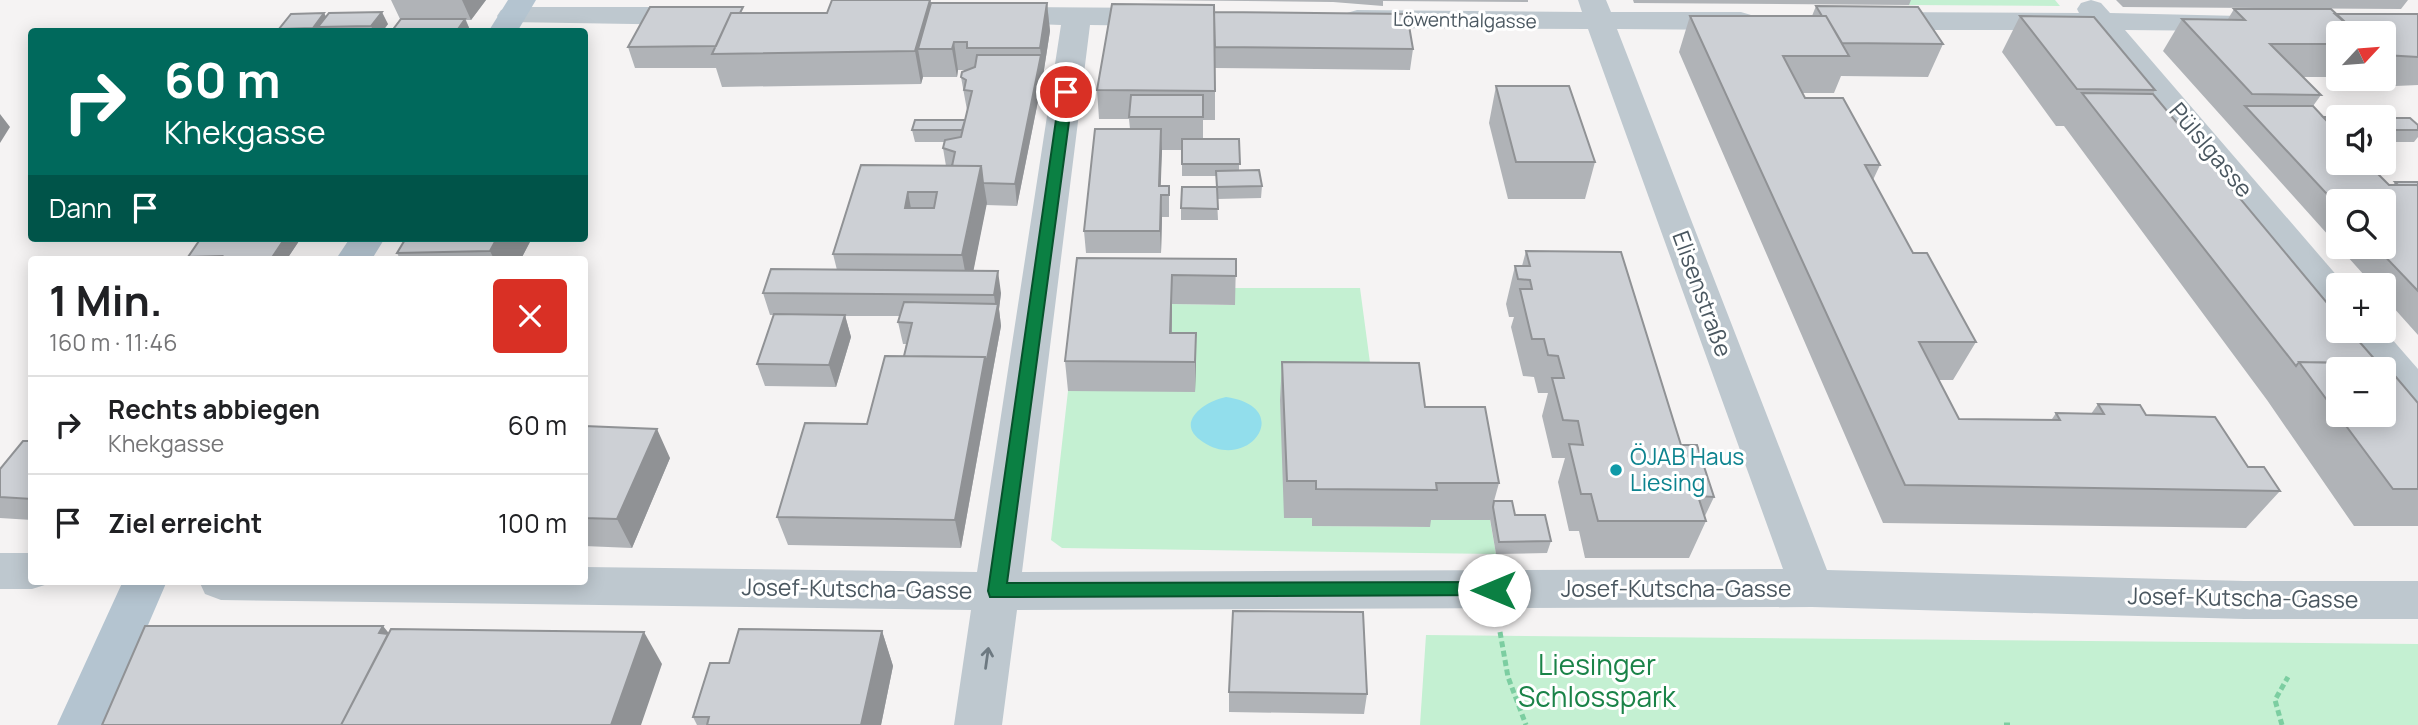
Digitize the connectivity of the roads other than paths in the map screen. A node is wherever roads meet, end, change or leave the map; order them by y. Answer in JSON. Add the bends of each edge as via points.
{"nodes":[{"id":1,"x":2092,"y":10,"type":"edge"},
{"id":2,"x":1596,"y":11,"type":"edge"},
{"id":3,"x":512,"y":16,"type":"edge"},
{"id":4,"x":718,"y":16,"type":"edge"},
{"id":5,"x":967,"y":16,"type":"edge"},
{"id":6,"x":1077,"y":16,"type":"junction"},
{"id":7,"x":1187,"y":18,"type":"edge"},
{"id":8,"x":1325,"y":19,"type":"edge"},
{"id":9,"x":1765,"y":21,"type":"edge"},
{"id":10,"x":1848,"y":21,"type":"edge"},
{"id":11,"x":2253,"y":22,"type":"edge"},
{"id":12,"x":2326,"y":287,"type":"edge"},
{"id":13,"x":2373,"y":343,"type":"edge"},
{"id":14,"x":2418,"y":396,"type":"edge"},
{"id":15,"x":0,"y":571,"type":"edge"},
{"id":16,"x":28,"y":571,"type":"edge"},
{"id":17,"x":143,"y":585,"type":"edge"},
{"id":18,"x":531,"y":585,"type":"edge"},
{"id":19,"x":1811,"y":588,"type":"junction"},
{"id":20,"x":997,"y":591,"type":"junction"},
{"id":21,"x":2418,"y":600,"type":"edge"},
{"id":22,"x":81,"y":725,"type":"edge"},
{"id":23,"x":978,"y":725,"type":"edge"}],
"edges":[{"from":1,"to":10,"type":"street"},
{"from":1,"to":11,"type":"street"},
{"from":1,"to":12,"type":"street","name":"Pülslgasse"},
{"from":2,"to":8,"type":"street","name":"Löwenthalgasse"},
{"from":2,"to":9,"type":"street","name":"Löwenthalgasse"},
{"from":2,"to":19,"type":"street","name":"Elisenstraße"},
{"from":3,"to":4,"type":"street"},
{"from":5,"to":6,"type":"street"},
{"from":6,"to":7,"type":"street"},
{"from":6,"to":20,"type":"street"},
{"from":13,"to":14,"type":"street"},
{"from":15,"to":16,"type":"street"},
{"from":17,"to":22,"type":"main road"},
{"from":18,"to":20,"type":"street","name":"Josef-Kutscha-Gasse"},
{"from":19,"to":20,"type":"street","name":"Josef-Kutscha-Gasse"},
{"from":19,"to":21,"type":"street","name":"Josef-Kutscha-Gasse"},
{"from":23,"to":20,"type":"street","one_way":true}]}
